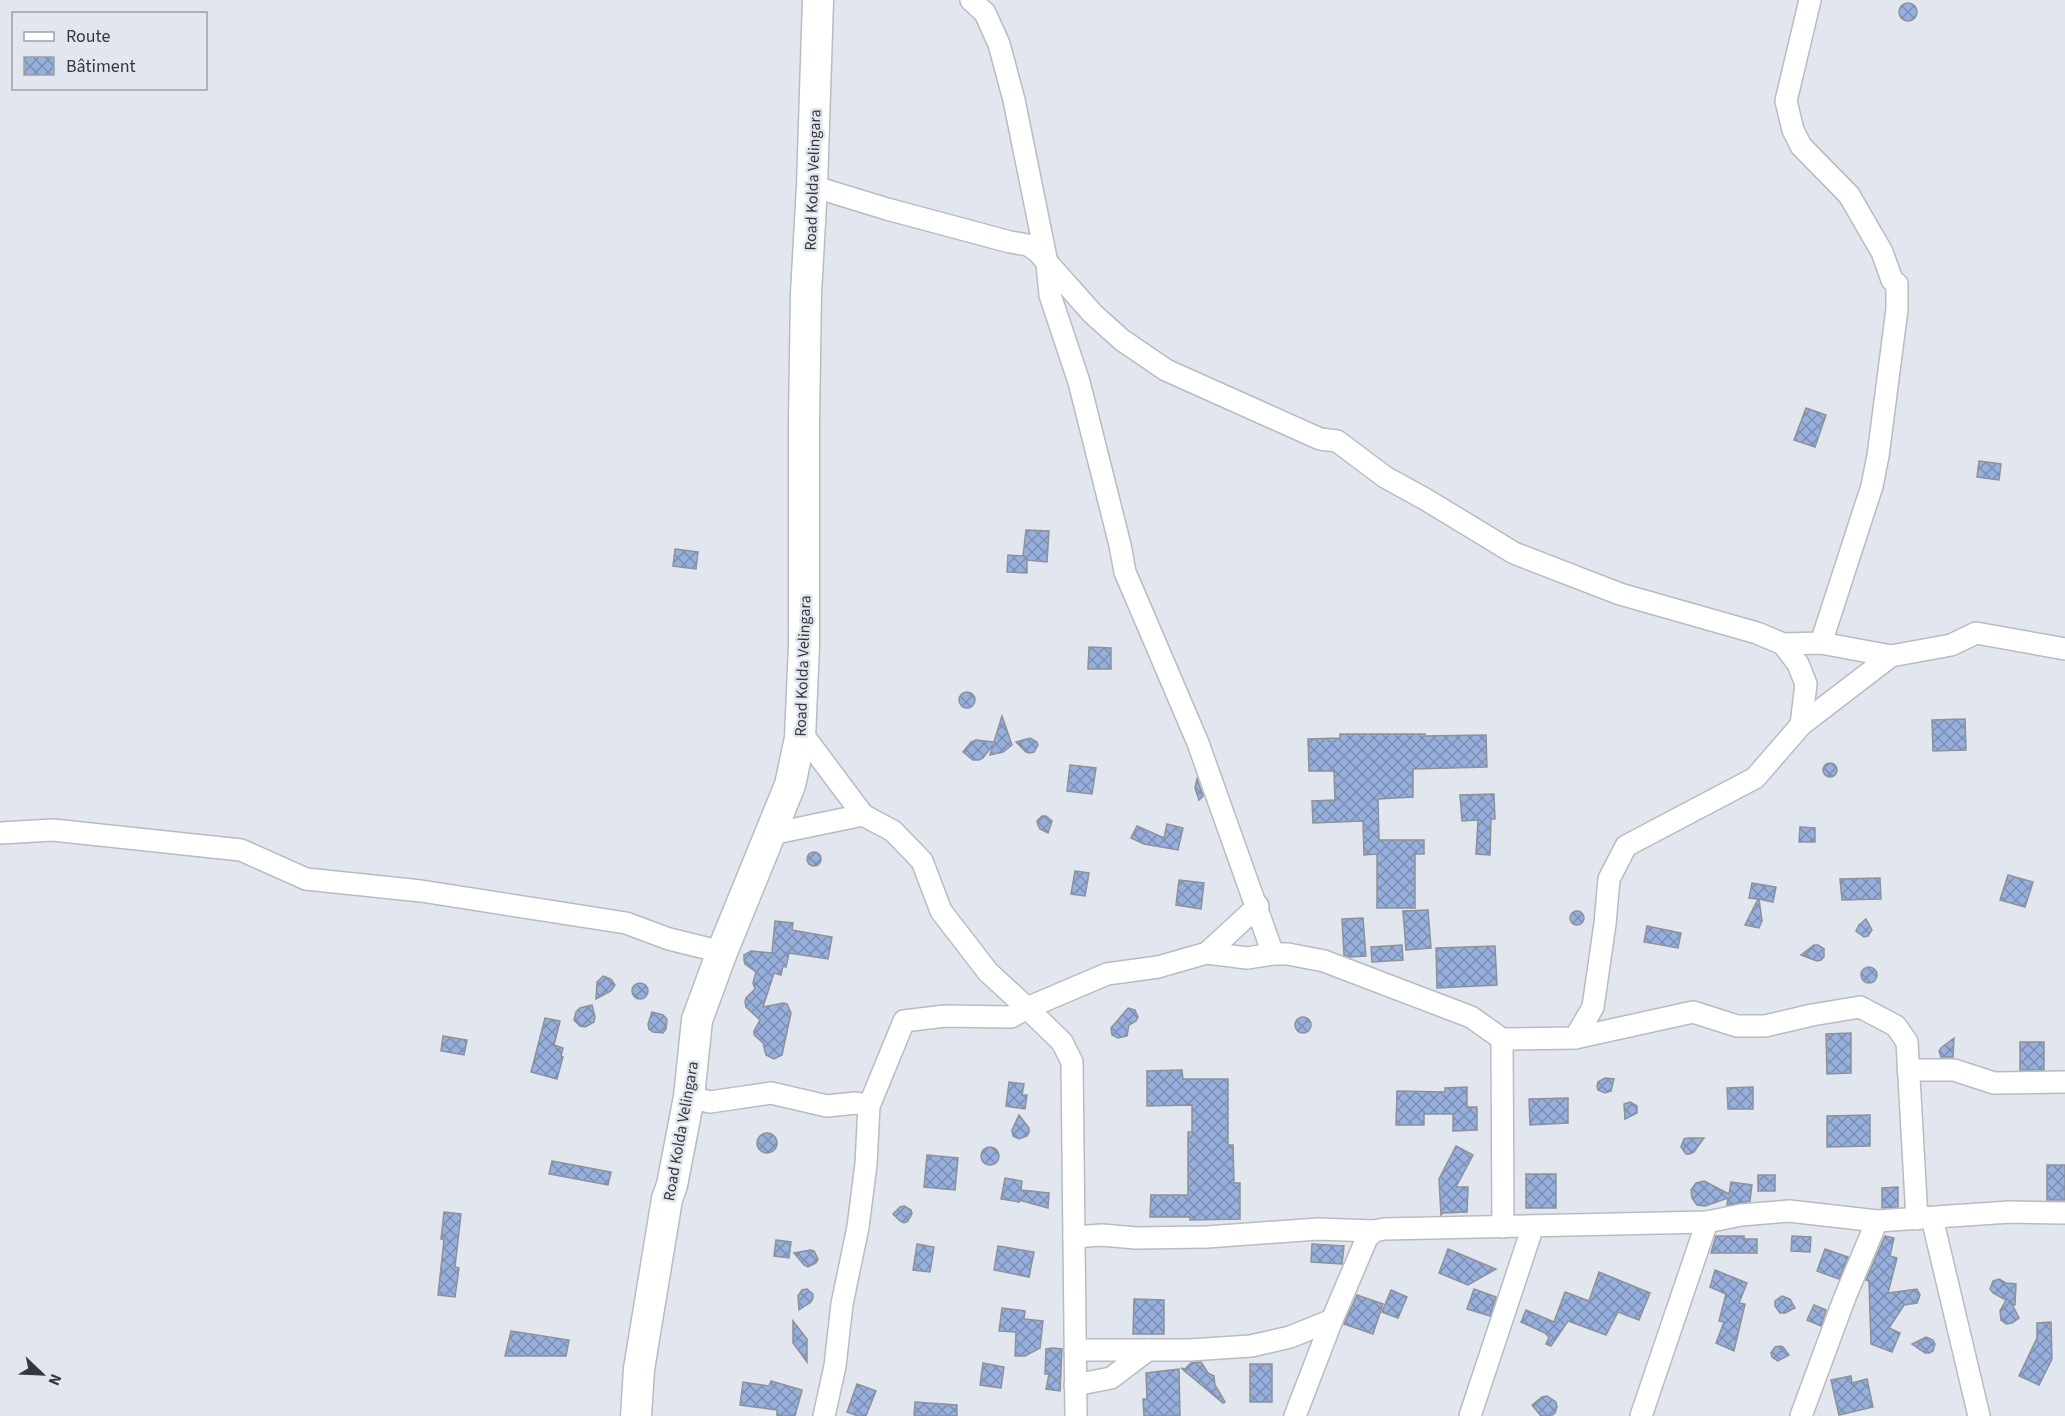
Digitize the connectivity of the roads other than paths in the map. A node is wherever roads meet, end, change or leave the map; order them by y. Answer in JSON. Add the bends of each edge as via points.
{"nodes":[{"id":1,"x":818,"y":0,"type":"edge"},
{"id":2,"x":971,"y":0,"type":"edge"},
{"id":3,"x":1810,"y":0,"type":"edge"},
{"id":4,"x":812,"y":186,"type":"junction"},
{"id":5,"x":1047,"y":263,"type":"junction"},
{"id":6,"x":1821,"y":643,"type":"junction"},
{"id":7,"x":1783,"y":644,"type":"junction"},
{"id":8,"x":2065,"y":649,"type":"edge"},
{"id":9,"x":1891,"y":656,"type":"junction"},
{"id":10,"x":1801,"y":725,"type":"junction"},
{"id":11,"x":801,"y":732,"type":"junction"},
{"id":12,"x":863,"y":815,"type":"junction"},
{"id":13,"x":0,"y":833,"type":"edge"},
{"id":14,"x":771,"y":834,"type":"junction"},
{"id":15,"x":1258,"y":906,"type":"junction"},
{"id":16,"x":722,"y":952,"type":"junction"},
{"id":17,"x":1207,"y":953,"type":"junction"},
{"id":18,"x":1273,"y":954,"type":"junction"},
{"id":19,"x":1027,"y":1008,"type":"junction"},
{"id":20,"x":1575,"y":1038,"type":"junction"},
{"id":21,"x":1502,"y":1039,"type":"junction"},
{"id":22,"x":1908,"y":1070,"type":"junction"},
{"id":23,"x":2065,"y":1082,"type":"edge"},
{"id":24,"x":689,"y":1097,"type":"junction"},
{"id":25,"x":869,"y":1106,"type":"junction"},
{"id":26,"x":2065,"y":1213,"type":"edge"},
{"id":27,"x":1925,"y":1219,"type":"junction"},
{"id":28,"x":1877,"y":1221,"type":"junction"},
{"id":29,"x":1707,"y":1222,"type":"junction"},
{"id":30,"x":1533,"y":1226,"type":"junction"},
{"id":31,"x":1503,"y":1227,"type":"junction"},
{"id":32,"x":1374,"y":1231,"type":"junction"},
{"id":33,"x":1074,"y":1237,"type":"junction"},
{"id":34,"x":1332,"y":1320,"type":"junction"},
{"id":35,"x":1075,"y":1350,"type":"junction"},
{"id":36,"x":1148,"y":1350,"type":"junction"},
{"id":37,"x":1075,"y":1384,"type":"junction"},
{"id":38,"x":636,"y":1416,"type":"edge"},
{"id":39,"x":824,"y":1416,"type":"edge"},
{"id":40,"x":1076,"y":1416,"type":"edge"},
{"id":41,"x":1295,"y":1416,"type":"edge"},
{"id":42,"x":1470,"y":1416,"type":"edge"},
{"id":43,"x":1641,"y":1416,"type":"edge"},
{"id":44,"x":1801,"y":1416,"type":"edge"},
{"id":45,"x":1979,"y":1416,"type":"edge"}],
"edges":[{"from":1,"to":4,"type":"main road","name":"Road Kolda Velingara"},
{"from":2,"to":5,"type":"street","via":[[985,13],[999,44]]},
{"from":3,"to":6,"type":"street","via":[[1786,101],[1793,130],[1801,146],[1849,195],[1897,284],[1897,309],[1872,486]]},
{"from":4,"to":5,"type":"street","via":[[1028,245]]},
{"from":4,"to":11,"type":"main road","name":"Road Kolda Velingara","via":[[805,340]]},
{"from":5,"to":7,"type":"street","via":[[1093,314],[1166,370],[1320,439],[1337,441],[1385,477],[1514,553],[1620,594]]},
{"from":5,"to":15,"type":"street","via":[[1050,295],[1079,382],[1125,572],[1198,743]]},
{"from":6,"to":7,"type":"street"},
{"from":6,"to":9,"type":"street"},
{"from":7,"to":10,"type":"street","via":[[1798,664],[1806,684]]},
{"from":8,"to":9,"type":"street","via":[[1977,633],[1951,645]]},
{"from":9,"to":10,"type":"street"},
{"from":10,"to":20,"type":"street","via":[[1755,778],[1626,846],[1608,879],[1593,1007]]},
{"from":11,"to":12,"type":"street"},
{"from":11,"to":14,"type":"main road","name":"Road Kolda Velingara","via":[[790,785]]},
{"from":12,"to":14,"type":"street"},
{"from":12,"to":19,"type":"street","via":[[893,831],[922,861],[941,911],[988,972]]},
{"from":13,"to":16,"type":"street","via":[[53,830],[241,850],[306,879],[421,891],[626,922],[669,939]]},
{"from":14,"to":16,"type":"main road","name":"Road Kolda Velingara"},
{"from":15,"to":17,"type":"street"},
{"from":15,"to":18,"type":"street"},
{"from":16,"to":24,"type":"main road","name":"Road Kolda Velingara","via":[[698,1020]]},
{"from":17,"to":18,"type":"street","via":[[1247,958]]},
{"from":17,"to":19,"type":"street","via":[[1158,967],[1107,974]]},
{"from":18,"to":21,"type":"street","via":[[1335,965],[1471,1017]]},
{"from":19,"to":25,"type":"street","via":[[1011,1017],[945,1016],[904,1021]]},
{"from":19,"to":33,"type":"street","via":[[1062,1042],[1072,1062]]},
{"from":20,"to":21,"type":"street"},
{"from":20,"to":22,"type":"street","via":[[1693,1012],[1737,1026],[1765,1026],[1860,1007],[1896,1026],[1907,1042]]},
{"from":21,"to":31,"type":"street"},
{"from":22,"to":23,"type":"street","via":[[1954,1070],[1994,1083]]},
{"from":22,"to":27,"type":"street"},
{"from":24,"to":25,"type":"street","via":[[710,1102],[771,1094],[827,1106]]},
{"from":24,"to":38,"type":"main road","name":"Road Kolda Velingara","via":[[667,1199],[639,1369]]},
{"from":25,"to":39,"type":"street","via":[[858,1227]]},
{"from":26,"to":27,"type":"street","via":[[2010,1212]]},
{"from":27,"to":28,"type":"street"},
{"from":27,"to":45,"type":"street"},
{"from":28,"to":29,"type":"street","via":[[1789,1211]]},
{"from":28,"to":44,"type":"street"},
{"from":29,"to":30,"type":"street"},
{"from":29,"to":43,"type":"street"},
{"from":30,"to":31,"type":"street"},
{"from":30,"to":42,"type":"street"},
{"from":31,"to":32,"type":"street"},
{"from":32,"to":33,"type":"street","via":[[1318,1229],[1207,1237]]},
{"from":32,"to":34,"type":"street","via":[[1367,1238]]},
{"from":33,"to":35,"type":"street"},
{"from":34,"to":36,"type":"street","via":[[1290,1337],[1251,1346]]},
{"from":34,"to":41,"type":"street"},
{"from":35,"to":36,"type":"street"},
{"from":35,"to":37,"type":"street"},
{"from":36,"to":37,"type":"street","via":[[1111,1378]]},
{"from":37,"to":40,"type":"street"}]}
